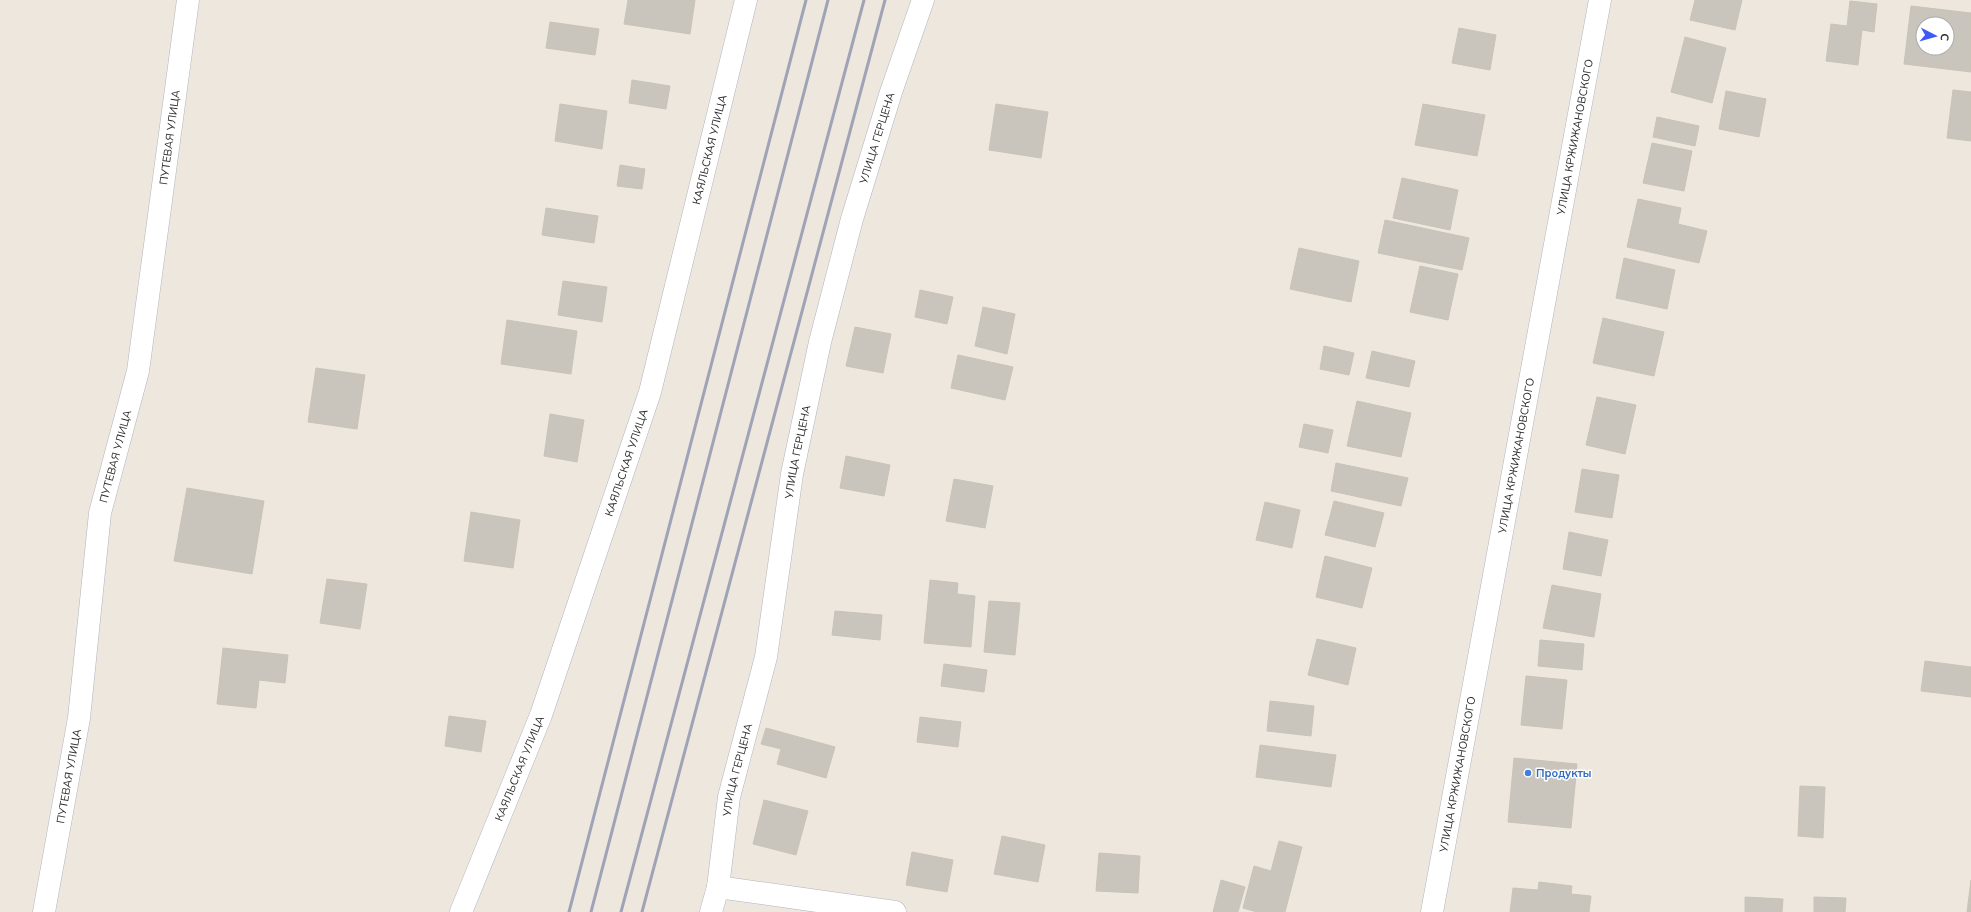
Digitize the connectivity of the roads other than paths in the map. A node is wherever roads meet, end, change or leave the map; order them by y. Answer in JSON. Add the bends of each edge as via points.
{"nodes":[{"id":1,"x":188,"y":0,"type":"edge"},
{"id":2,"x":746,"y":0,"type":"edge"},
{"id":3,"x":923,"y":0,"type":"edge"},
{"id":4,"x":1600,"y":0,"type":"edge"},
{"id":5,"x":718,"y":887,"type":"junction"},
{"id":6,"x":44,"y":912,"type":"edge"},
{"id":7,"x":461,"y":912,"type":"edge"},
{"id":8,"x":711,"y":912,"type":"edge"},
{"id":9,"x":895,"y":912,"type":"edge"},
{"id":10,"x":1432,"y":912,"type":"edge"}],
"edges":[{"from":1,"to":6,"type":"street","name":"ПУТЕВАЯ УЛИЦА","via":[[138,371],[100,513],[79,718]]},
{"from":2,"to":7,"type":"street","name":"КАЯЛЬСКАЯ УЛИЦА","via":[[650,392],[541,715]]},
{"from":3,"to":5,"type":"street","name":"УЛИЦА ГЕРЦЕНА","via":[[891,92],[852,219],[820,342],[792,474],[766,657],[729,797]]},
{"from":4,"to":10,"type":"street","name":"УЛИЦА КРЖИЖАНОВСКОГО"},
{"from":5,"to":8,"type":"street","name":"УЛИЦА ГЕРЦЕНА"},
{"from":5,"to":9,"type":"street"}]}
